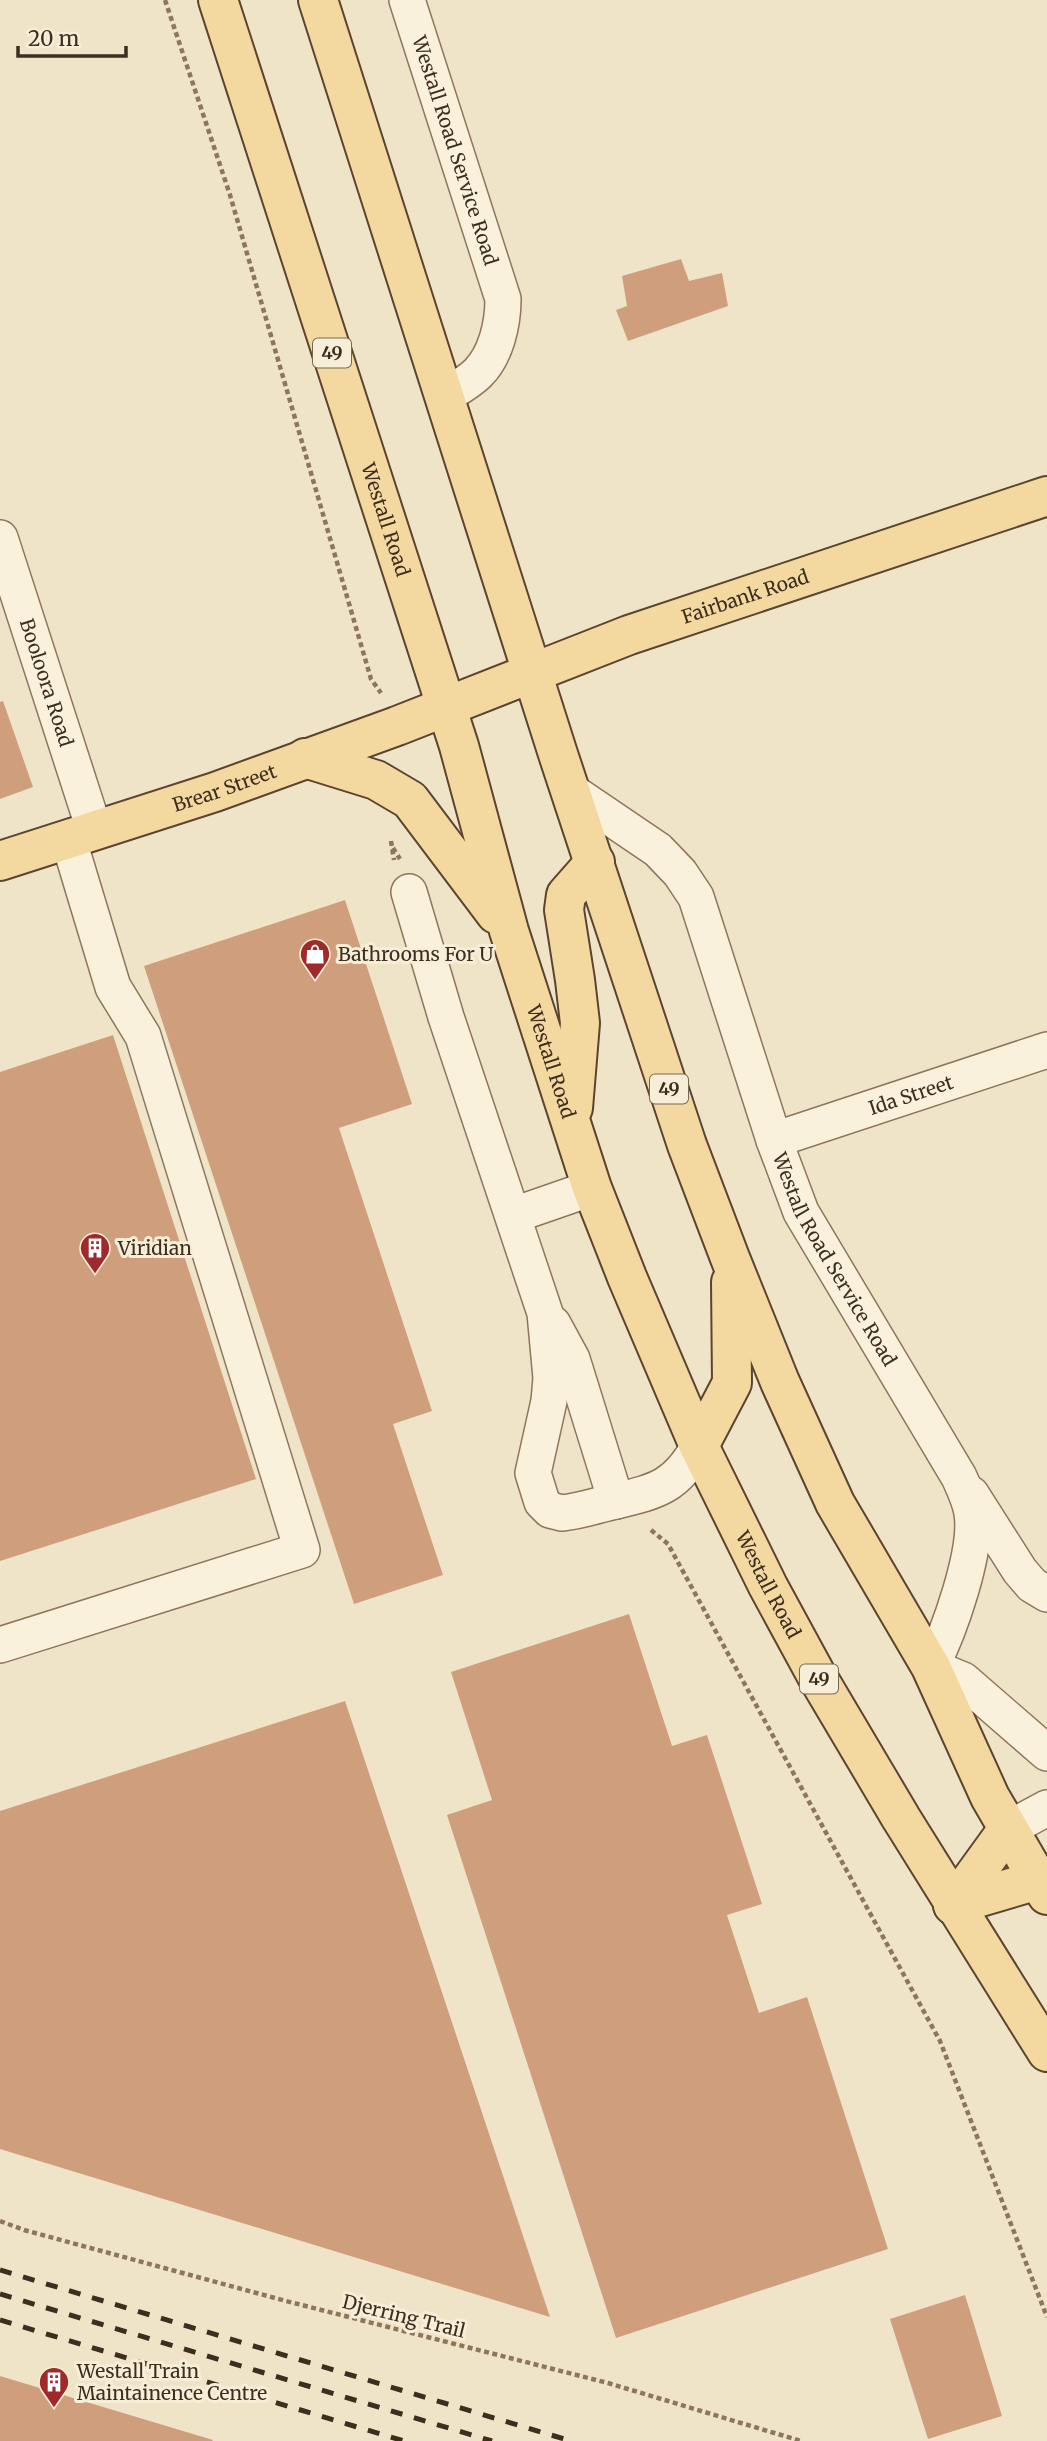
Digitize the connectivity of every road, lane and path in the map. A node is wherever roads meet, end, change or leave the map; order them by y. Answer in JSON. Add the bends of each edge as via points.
{"nodes":[{"id":1,"x":165,"y":0,"type":"edge"},
{"id":2,"x":218,"y":0,"type":"edge"},
{"id":3,"x":318,"y":0,"type":"edge"},
{"id":4,"x":407,"y":0,"type":"edge"},
{"id":5,"x":445,"y":396,"type":"junction"},
{"id":6,"x":1047,"y":496,"type":"edge"},
{"id":7,"x":0,"y":538,"type":"edge"},
{"id":8,"x":533,"y":672,"type":"junction"},
{"id":9,"x":446,"y":706,"type":"junction"},
{"id":10,"x":397,"y":726,"type":"junction"},
{"id":11,"x":305,"y":758,"type":"junction"},
{"id":12,"x":571,"y":791,"type":"junction"},
{"id":13,"x":81,"y":834,"type":"junction"},
{"id":14,"x":0,"y":861,"type":"edge"},
{"id":15,"x":594,"y":862,"type":"junction"},
{"id":16,"x":409,"y":892,"type":"dead end"},
{"id":17,"x":509,"y":931,"type":"junction"},
{"id":18,"x":1047,"y":1050,"type":"edge"},
{"id":19,"x":572,"y":1125,"type":"junction"},
{"id":20,"x":774,"y":1140,"type":"junction"},
{"id":21,"x":592,"y":1188,"type":"junction"},
{"id":22,"x":514,"y":1215,"type":"junction"},
{"id":23,"x":730,"y":1258,"type":"junction"},
{"id":24,"x":545,"y":1312,"type":"junction"},
{"id":25,"x":699,"y":1446,"type":"junction"},
{"id":26,"x":959,"y":1477,"type":"junction"},
{"id":27,"x":617,"y":1501,"type":"junction"},
{"id":28,"x":1047,"y":1594,"type":"edge"},
{"id":29,"x":0,"y":1645,"type":"edge"},
{"id":30,"x":931,"y":1667,"type":"junction"},
{"id":31,"x":1047,"y":1753,"type":"edge"},
{"id":32,"x":1047,"y":1808,"type":"edge"},
{"id":33,"x":1008,"y":1829,"type":"junction"},
{"id":34,"x":1044,"y":1884,"type":"edge"},
{"id":35,"x":953,"y":1905,"type":"junction"},
{"id":36,"x":1047,"y":2052,"type":"edge"},
{"id":37,"x":0,"y":2221,"type":"edge"},
{"id":38,"x":1047,"y":2317,"type":"edge"},
{"id":39,"x":801,"y":2441,"type":"edge"}],
"edges":[{"from":1,"to":10,"type":"path","via":[[230,195],[371,679]]},
{"from":2,"to":9,"type":"main road","name":"Westall Road","number":"49"},
{"from":3,"to":5,"type":"main road","number":"49"},
{"from":4,"to":5,"type":"street","name":"Westall Road Service Road","via":[[503,299],[503,317],[490,359],[477,375]]},
{"from":5,"to":8,"type":"main road","number":"49"},
{"from":6,"to":8,"type":"main road","name":"Fairbank Road","via":[[629,635]]},
{"from":7,"to":13,"type":"street","name":"Booloora Road"},
{"from":8,"to":9,"type":"main road","name":"Fairbank Road"},
{"from":8,"to":12,"type":"main road","number":"49"},
{"from":9,"to":10,"type":"main road","name":"Brear Street"},
{"from":9,"to":17,"type":"main road","name":"Westall Road","number":"49"},
{"from":10,"to":11,"type":"main road","name":"Brear Street"},
{"from":11,"to":13,"type":"main road","name":"Brear Street"},
{"from":11,"to":17,"type":"main road","via":[[376,780],[410,800]]},
{"from":12,"to":15,"type":"main road","number":"49"},
{"from":12,"to":20,"type":"street","name":"Westall Road Service Road","via":[[658,850],[696,897]]},
{"from":13,"to":14,"type":"main road","name":"Brear Street"},
{"from":13,"to":29,"type":"street","name":"Booloora Road","via":[[113,987],[143,1036],[302,1550]]},
{"from":15,"to":19,"type":"main road","via":[[566,895],[564,910],[580,1023]]},
{"from":15,"to":23,"type":"main road","number":"49","via":[[687,1145]]},
{"from":16,"to":22,"type":"street"},
{"from":17,"to":19,"type":"main road","name":"Westall Road","number":"49"},
{"from":18,"to":20,"type":"street","name":"Ida Street"},
{"from":19,"to":21,"type":"main road","name":"Westall Road","number":"49"},
{"from":20,"to":26,"type":"street","name":"Westall Road Service Road","via":[[801,1212]]},
{"from":21,"to":22,"type":"street"},
{"from":21,"to":25,"type":"main road","name":"Westall Road","number":"49"},
{"from":22,"to":24,"type":"street"},
{"from":23,"to":25,"type":"main road","via":[[732,1383]]},
{"from":23,"to":30,"type":"main road","number":"49","via":[[835,1503]]},
{"from":24,"to":27,"type":"street","via":[[572,1359]]},
{"from":24,"to":27,"type":"street","via":[[551,1378],[548,1413],[533,1473],[539,1496],[547,1507],[562,1513]]},
{"from":25,"to":27,"type":"street","via":[[684,1471],[665,1487]]},
{"from":25,"to":35,"type":"main road","name":"Westall Road","number":"49","via":[[818,1678]]},
{"from":26,"to":28,"type":"street","via":[[1020,1571]]},
{"from":26,"to":30,"type":"street","name":"Westall Road Service Road","via":[[972,1513],[972,1543],[952,1617]]},
{"from":27,"to":38,"type":"path","via":[[668,1544],[940,2041]]},
{"from":30,"to":31,"type":"street","via":[[963,1680]]},
{"from":30,"to":33,"type":"main road","number":"49"},
{"from":32,"to":33,"type":"street"},
{"from":33,"to":34,"type":"main road","number":"49"},
{"from":33,"to":35,"type":"main road"},
{"from":34,"to":35,"type":"main road"},
{"from":35,"to":36,"type":"main road","name":"Westall Road","number":"49"},
{"from":37,"to":39,"type":"path","name":"Djerring Trail","via":[[286,2301],[608,2383]]}]}
